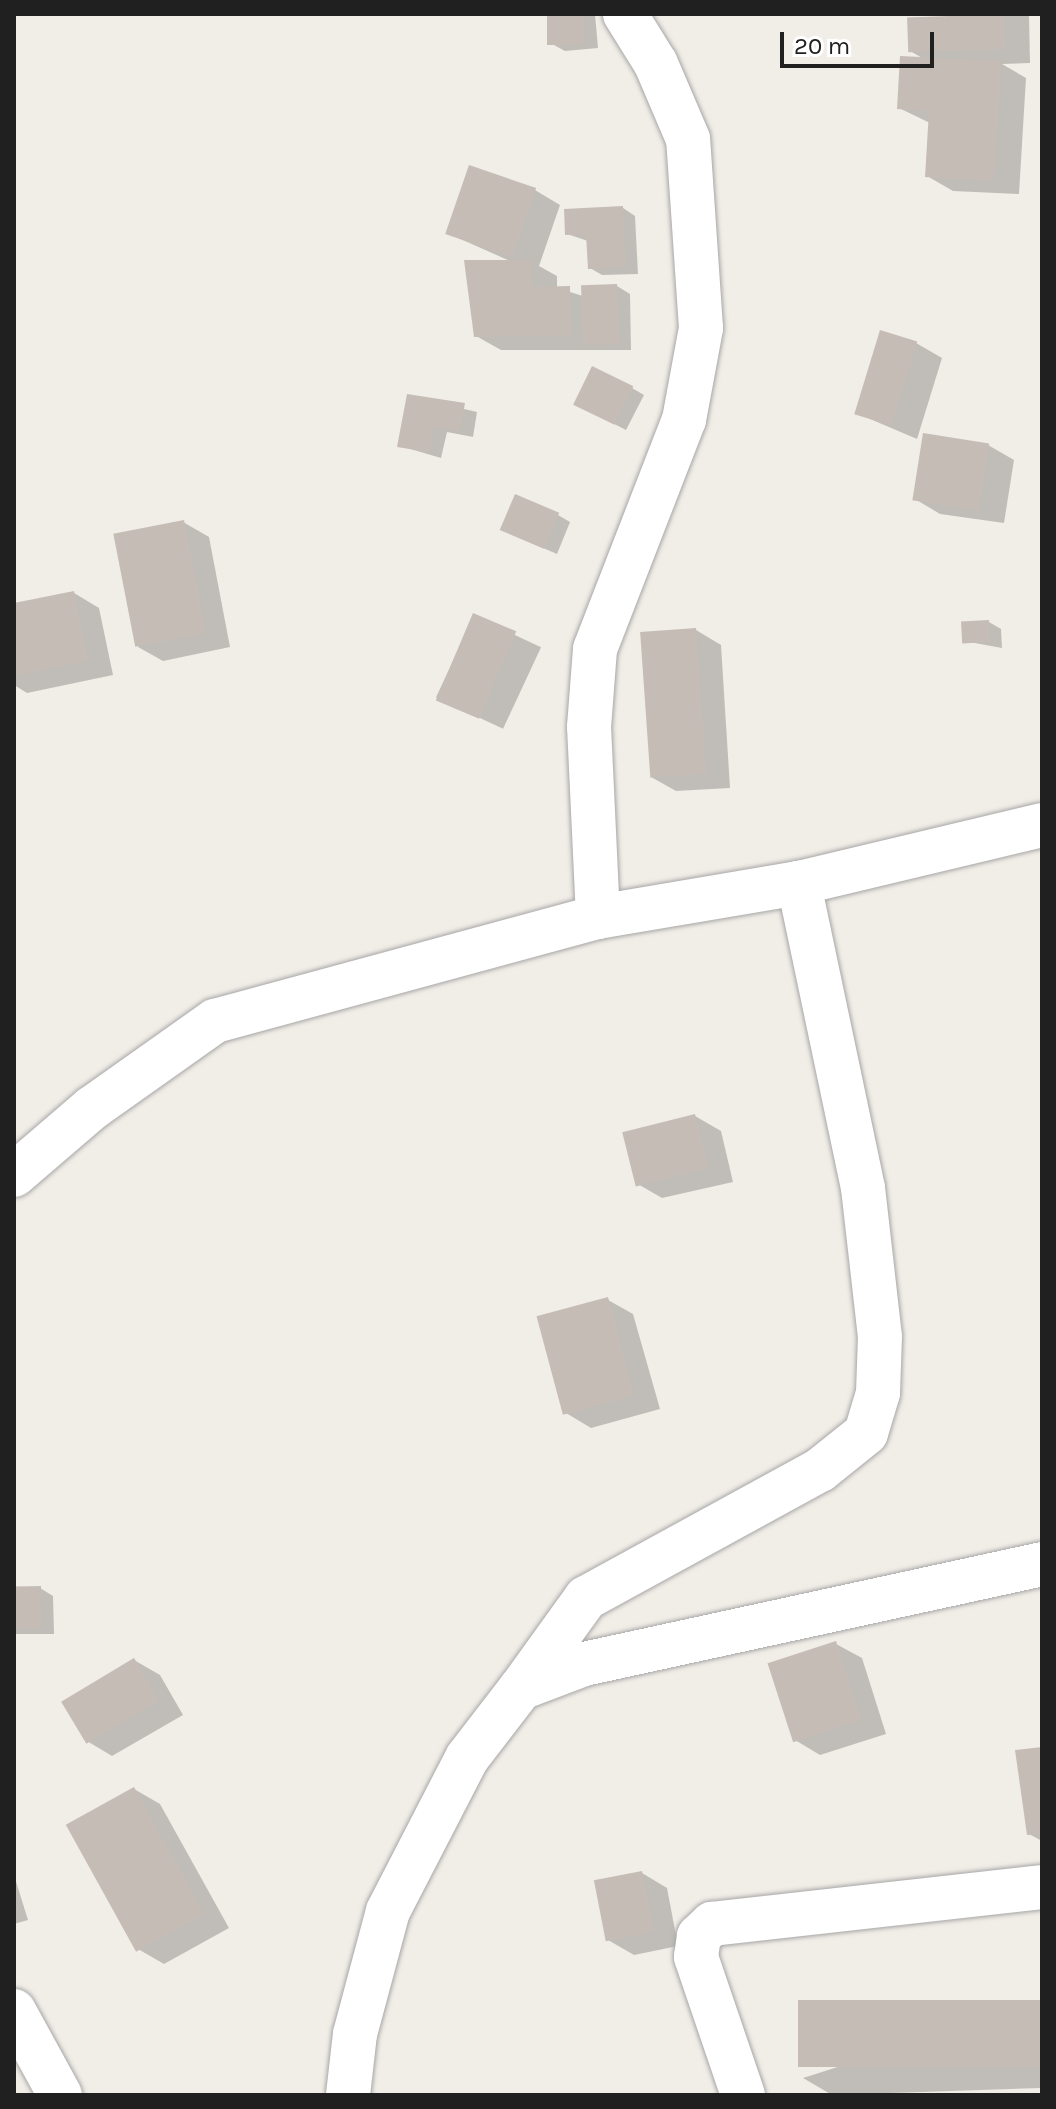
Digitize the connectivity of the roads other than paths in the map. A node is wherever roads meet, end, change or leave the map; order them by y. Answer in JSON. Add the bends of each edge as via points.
{"nodes":[{"id":1,"x":625,"y":14,"type":"edge"},
{"id":2,"x":1042,"y":825,"type":"edge"},
{"id":3,"x":799,"y":883,"type":"junction"},
{"id":4,"x":598,"y":917,"type":"junction"},
{"id":5,"x":14,"y":1175,"type":"edge"},
{"id":6,"x":1042,"y":1564,"type":"edge"},
{"id":7,"x":521,"y":1688,"type":"junction"},
{"id":8,"x":1042,"y":1887,"type":"edge"},
{"id":9,"x":14,"y":2011,"type":"edge"},
{"id":10,"x":60,"y":2095,"type":"edge"},
{"id":11,"x":348,"y":2095,"type":"edge"},
{"id":12,"x":743,"y":2095,"type":"edge"}],
"edges":[{"from":1,"to":4,"type":"street","via":[[656,64],[688,139],[701,328],[684,420],[595,649],[589,727]]},
{"from":2,"to":3,"type":"street"},
{"from":3,"to":4,"type":"street"},
{"from":3,"to":7,"type":"street","via":[[863,1188],[880,1337],[878,1393],[866,1433],[820,1470],[586,1598]]},
{"from":4,"to":5,"type":"street","via":[[215,1021],[92,1108]]},
{"from":6,"to":7,"type":"street","via":[[584,1664]]},
{"from":7,"to":11,"type":"street","via":[[467,1758],[388,1911],[355,2034]]},
{"from":8,"to":12,"type":"street","via":[[712,1924],[699,1936],[696,1957]]},
{"from":9,"to":10,"type":"street"}]}
